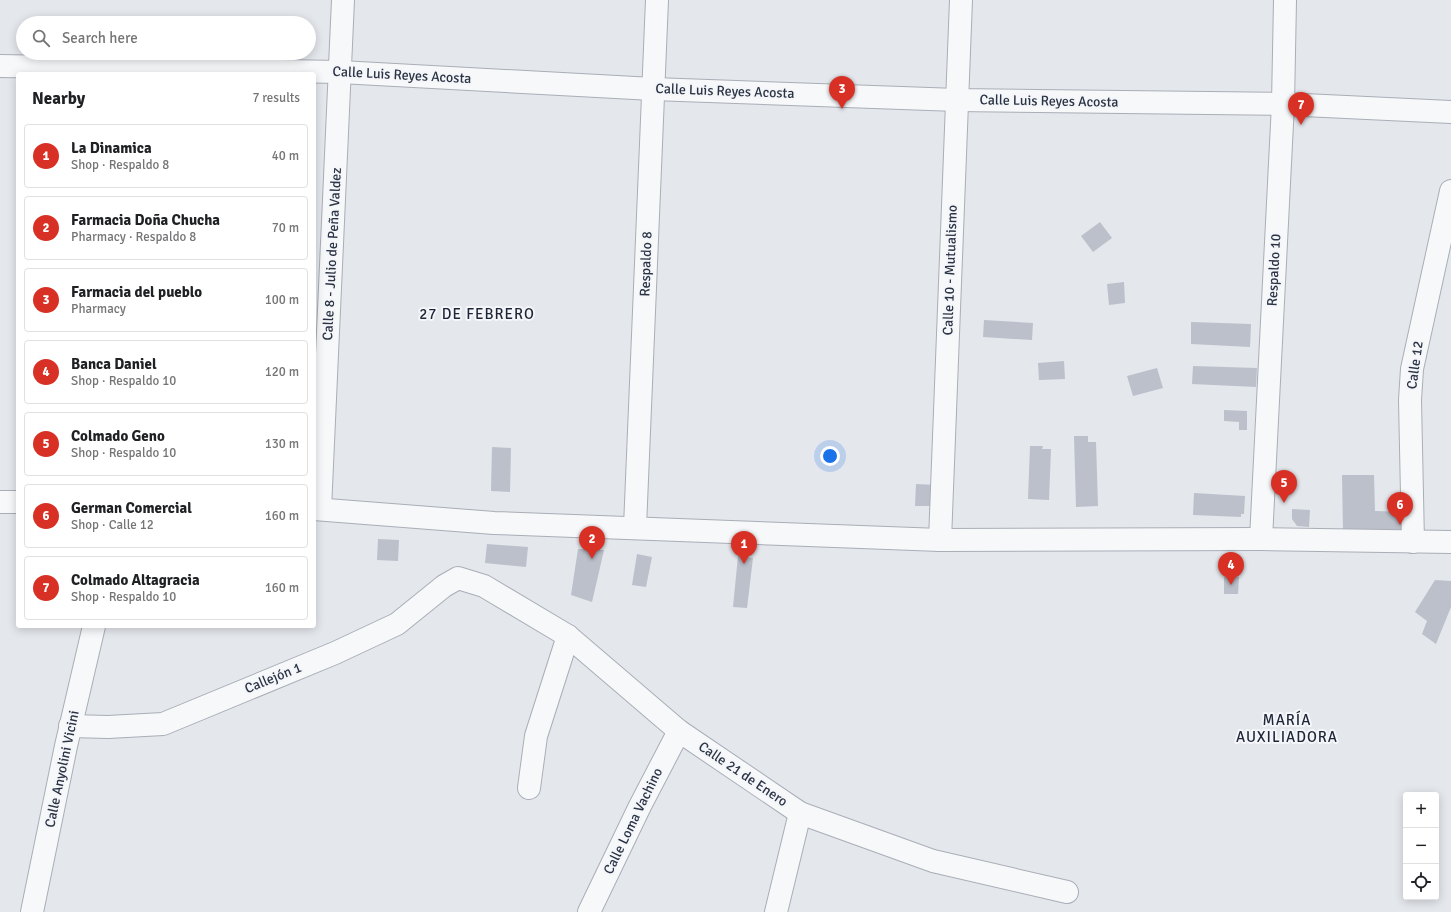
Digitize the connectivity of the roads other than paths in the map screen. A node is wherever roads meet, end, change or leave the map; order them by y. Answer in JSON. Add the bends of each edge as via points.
{"nodes":[{"id":1,"x":343,"y":0,"type":"edge"},
{"id":2,"x":657,"y":0,"type":"edge"},
{"id":3,"x":962,"y":0,"type":"edge"},
{"id":4,"x":1286,"y":0,"type":"edge"},
{"id":5,"x":0,"y":66,"type":"edge"},
{"id":6,"x":340,"y":72,"type":"junction"},
{"id":7,"x":653,"y":89,"type":"junction"},
{"id":8,"x":957,"y":100,"type":"junction"},
{"id":9,"x":1283,"y":104,"type":"junction"},
{"id":10,"x":1451,"y":112,"type":"edge"},
{"id":11,"x":1451,"y":191,"type":"edge"},
{"id":12,"x":0,"y":502,"type":"edge"},
{"id":13,"x":16,"y":502,"type":"edge"},
{"id":14,"x":317,"y":509,"type":"edge"},
{"id":15,"x":635,"y":527,"type":"junction"},
{"id":16,"x":1261,"y":539,"type":"junction"},
{"id":17,"x":940,"y":540,"type":"junction"},
{"id":18,"x":1413,"y":542,"type":"junction"},
{"id":19,"x":1451,"y":542,"type":"edge"},
{"id":20,"x":458,"y":578,"type":"joint"},
{"id":21,"x":94,"y":628,"type":"edge"},
{"id":22,"x":568,"y":636,"type":"junction"},
{"id":23,"x":70,"y":726,"type":"junction"},
{"id":24,"x":679,"y":731,"type":"junction"},
{"id":25,"x":529,"y":788,"type":"dead end"},
{"id":26,"x":800,"y":813,"type":"junction"},
{"id":27,"x":1067,"y":892,"type":"dead end"},
{"id":28,"x":32,"y":912,"type":"edge"},
{"id":29,"x":589,"y":912,"type":"edge"},
{"id":30,"x":776,"y":912,"type":"edge"}],
"edges":[{"from":1,"to":6,"type":"street","name":"Calle 8 - Julio de Peña Valdez"},
{"from":2,"to":7,"type":"street","name":"Respaldo 8"},
{"from":3,"to":8,"type":"street","name":"Calle 10 - Mutualismo"},
{"from":4,"to":9,"type":"street","name":"Respaldo 10"},
{"from":5,"to":6,"type":"street","name":"Calle Luis Reyes Acosta"},
{"from":6,"to":7,"type":"street","name":"Calle Luis Reyes Acosta"},
{"from":6,"to":14,"type":"street","name":"Calle 8 - Julio de Peña Valdez"},
{"from":7,"to":8,"type":"street","name":"Calle Luis Reyes Acosta"},
{"from":7,"to":15,"type":"street","name":"Respaldo 8"},
{"from":8,"to":9,"type":"street","name":"Calle Luis Reyes Acosta"},
{"from":8,"to":17,"type":"street","name":"Calle 10 - Mutualismo"},
{"from":9,"to":10,"type":"street","name":"Calle Luis Reyes Acosta"},
{"from":9,"to":16,"type":"street","name":"Respaldo 10"},
{"from":11,"to":18,"type":"street","name":"Calle 12","via":[[1412,369],[1410,400]]},
{"from":12,"to":13,"type":"street"},
{"from":14,"to":15,"type":"street","via":[[494,523]]},
{"from":15,"to":17,"type":"street"},
{"from":16,"to":17,"type":"street"},
{"from":16,"to":18,"type":"street"},
{"from":18,"to":19,"type":"street"},
{"from":20,"to":22,"type":"street","name":"Calle 21 de Enero","via":[[484,586]]},
{"from":20,"to":23,"type":"street","name":"Callejón 1","via":[[444,586],[397,624],[336,653],[163,724],[108,728]]},
{"from":21,"to":23,"type":"street","name":"Calle Anyolini Vicini"},
{"from":22,"to":24,"type":"street","name":"Calle 21 de Enero"},
{"from":22,"to":25,"type":"street","via":[[536,736]]},
{"from":23,"to":28,"type":"street","name":"Calle Anyolini Vicini"},
{"from":24,"to":26,"type":"street","name":"Calle 21 de Enero"},
{"from":24,"to":29,"type":"street","name":"Calle Loma Vachino"},
{"from":26,"to":27,"type":"street","name":"Calle 21 de Enero","via":[[933,861]]},
{"from":26,"to":30,"type":"street"}]}
